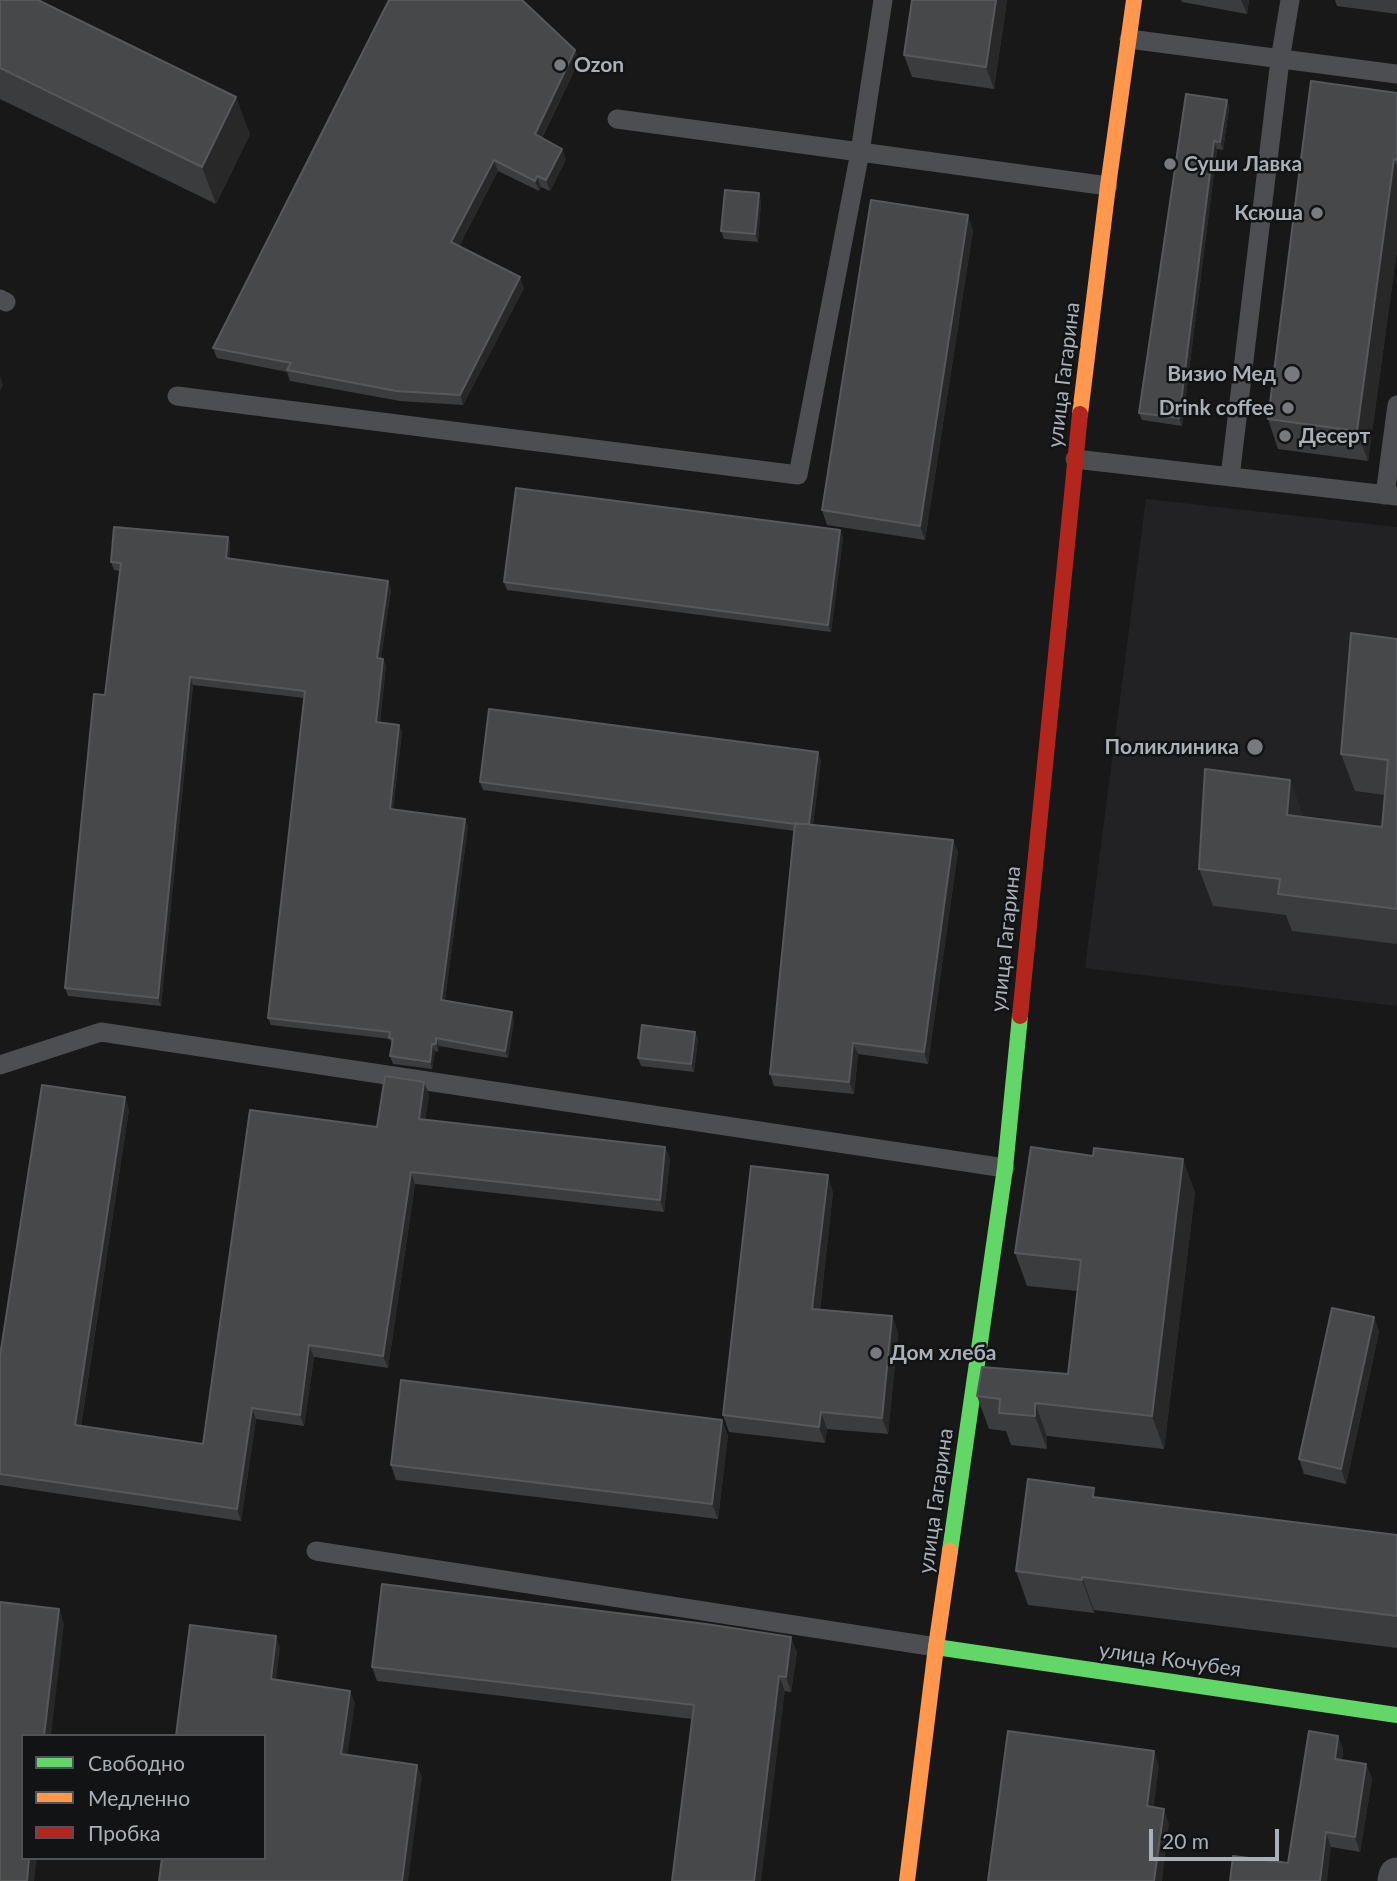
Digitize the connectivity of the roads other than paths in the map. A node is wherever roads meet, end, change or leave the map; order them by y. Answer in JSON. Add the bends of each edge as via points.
{"nodes":[{"id":1,"x":883,"y":0,"type":"edge"},
{"id":2,"x":1134,"y":0,"type":"edge"},
{"id":3,"x":1290,"y":0,"type":"edge"},
{"id":4,"x":1129,"y":39,"type":"junction"},
{"id":5,"x":1280,"y":60,"type":"junction"},
{"id":6,"x":1397,"y":74,"type":"edge"},
{"id":7,"x":617,"y":119,"type":"dead end"},
{"id":8,"x":860,"y":152,"type":"junction"},
{"id":9,"x":1108,"y":186,"type":"junction"},
{"id":10,"x":177,"y":396,"type":"dead end"},
{"id":11,"x":1397,"y":405,"type":"edge"},
{"id":12,"x":1075,"y":459,"type":"junction"},
{"id":13,"x":1230,"y":477,"type":"junction"},
{"id":14,"x":1391,"y":496,"type":"edge"},
{"id":15,"x":0,"y":1065,"type":"edge"},
{"id":16,"x":1005,"y":1168,"type":"junction"},
{"id":17,"x":316,"y":1551,"type":"dead end"},
{"id":18,"x":936,"y":1647,"type":"junction"},
{"id":19,"x":1397,"y":1715,"type":"edge"},
{"id":20,"x":907,"y":1881,"type":"edge"}],
"edges":[{"from":1,"to":8,"type":"lane"},
{"from":2,"to":4,"type":"street","name":"улица Гагарина"},
{"from":3,"to":5,"type":"lane"},
{"from":4,"to":5,"type":"lane"},
{"from":4,"to":9,"type":"street","name":"улица Гагарина"},
{"from":5,"to":6,"type":"lane"},
{"from":5,"to":13,"type":"lane"},
{"from":7,"to":8,"type":"lane"},
{"from":8,"to":9,"type":"lane"},
{"from":8,"to":10,"type":"lane","via":[[798,475]]},
{"from":9,"to":12,"type":"street","name":"улица Гагарина"},
{"from":11,"to":14,"type":"lane"},
{"from":12,"to":13,"type":"lane"},
{"from":12,"to":16,"type":"street","name":"улица Гагарина"},
{"from":13,"to":14,"type":"lane"},
{"from":15,"to":16,"type":"lane","via":[[101,1032]]},
{"from":16,"to":18,"type":"street","name":"улица Гагарина"},
{"from":17,"to":18,"type":"lane"},
{"from":18,"to":19,"type":"street","name":"улица Кочубея"},
{"from":18,"to":20,"type":"street","name":"улица Гагарина"}]}
